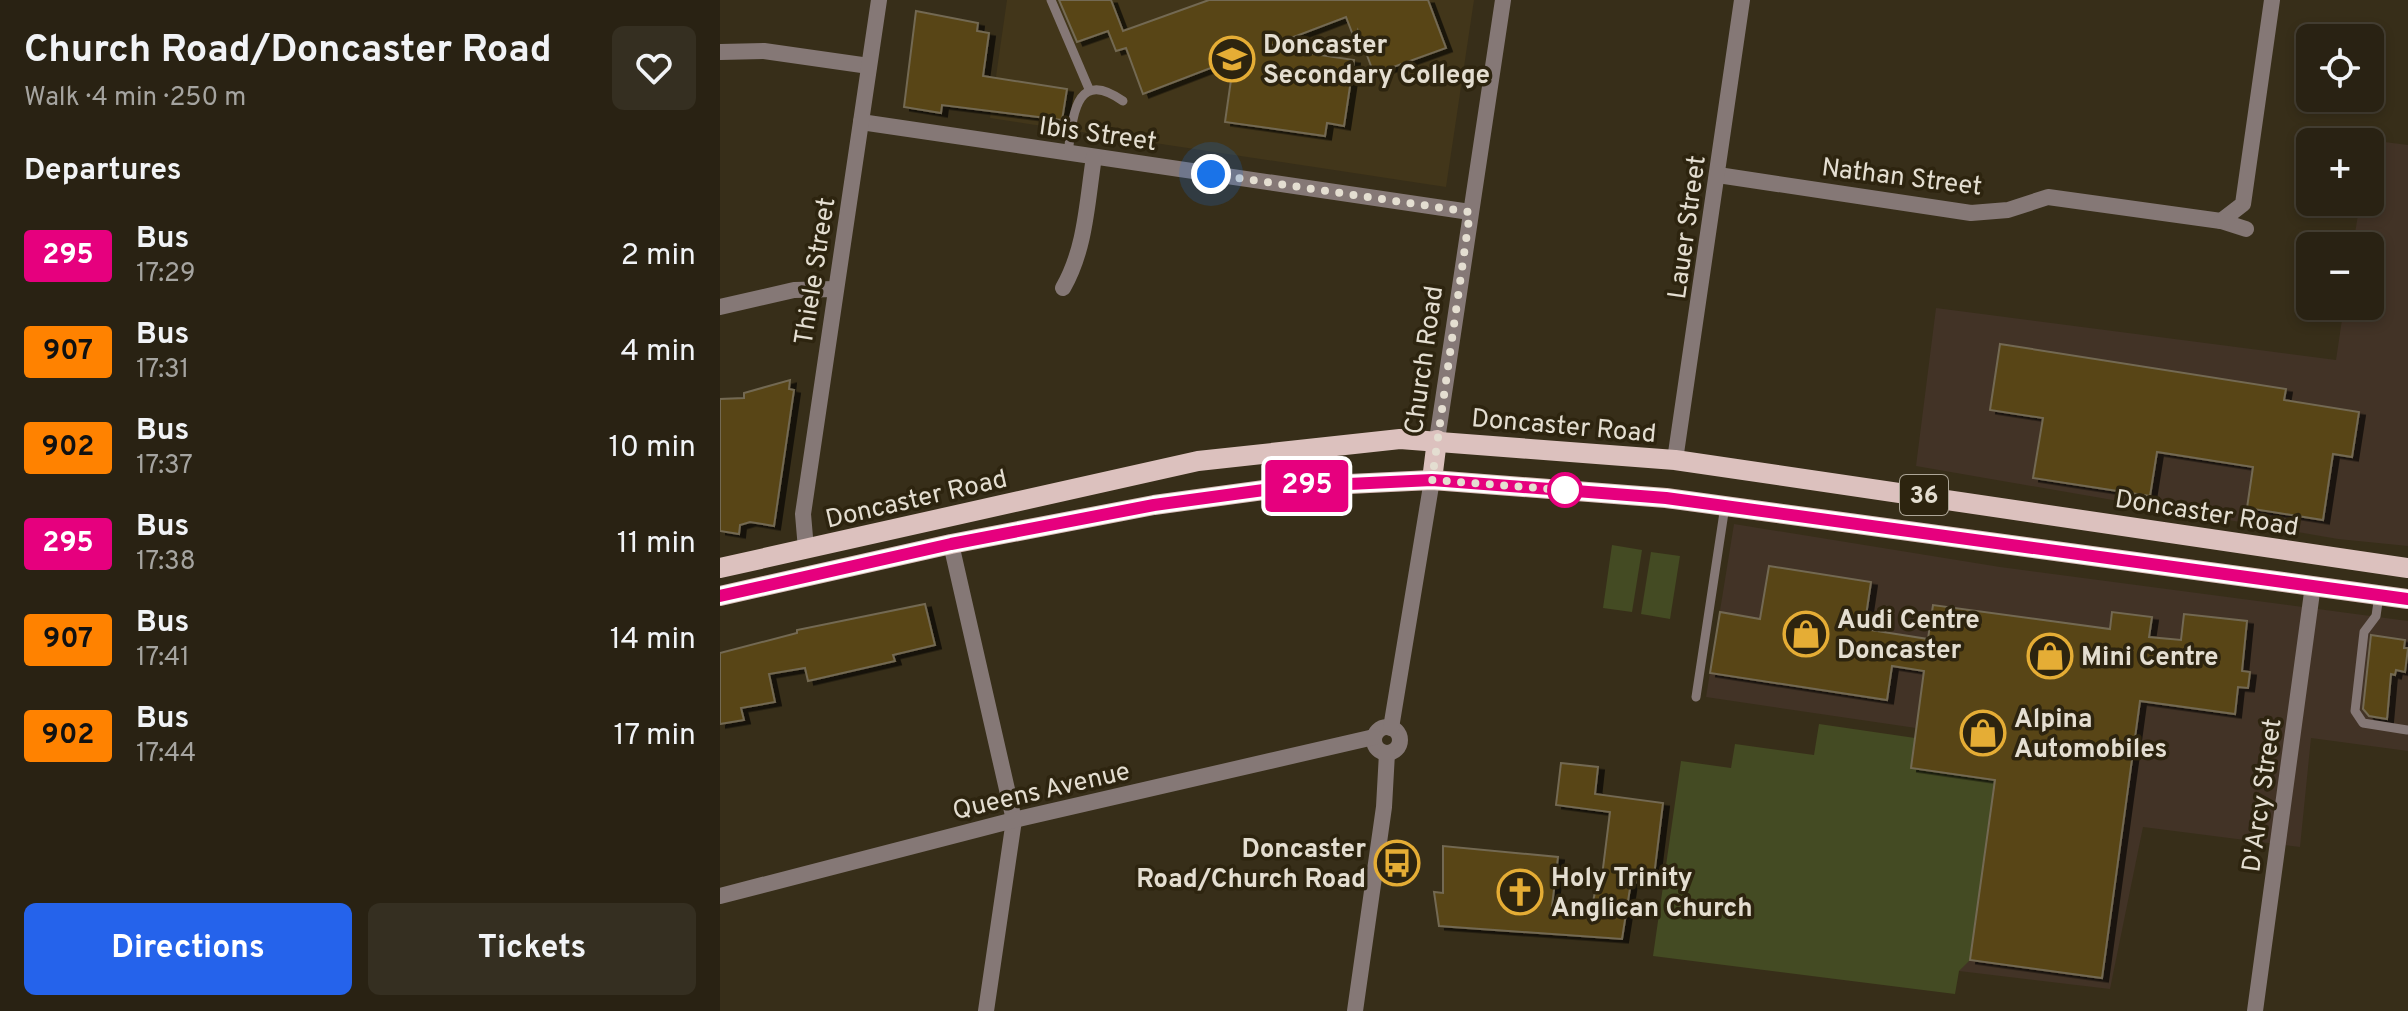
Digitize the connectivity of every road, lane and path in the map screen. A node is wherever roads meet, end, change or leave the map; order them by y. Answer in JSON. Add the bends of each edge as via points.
{"nodes":[{"id":1,"x":879,"y":0,"type":"edge"},
{"id":2,"x":1051,"y":0,"type":"edge"},
{"id":3,"x":1503,"y":0,"type":"edge"},
{"id":4,"x":1742,"y":0,"type":"edge"},
{"id":5,"x":2272,"y":0,"type":"edge"},
{"id":6,"x":720,"y":52,"type":"edge"},
{"id":7,"x":869,"y":66,"type":"junction"},
{"id":8,"x":1089,"y":89,"type":"junction"},
{"id":9,"x":1123,"y":101,"type":"dead end"},
{"id":10,"x":861,"y":122,"type":"junction"},
{"id":11,"x":1068,"y":153,"type":"junction"},
{"id":12,"x":1094,"y":157,"type":"junction"},
{"id":13,"x":1718,"y":175,"type":"junction"},
{"id":14,"x":1470,"y":212,"type":"junction"},
{"id":15,"x":2221,"y":221,"type":"junction"},
{"id":16,"x":2246,"y":229,"type":"dead end"},
{"id":17,"x":1063,"y":288,"type":"dead end"},
{"id":18,"x":835,"y":289,"type":"junction"},
{"id":19,"x":720,"y":307,"type":"edge"},
{"id":20,"x":1437,"y":440,"type":"junction"},
{"id":21,"x":1675,"y":460,"type":"junction"},
{"id":22,"x":1432,"y":480,"type":"junction"},
{"id":23,"x":1895,"y":490,"type":"junction"},
{"id":24,"x":1725,"y":506,"type":"junction"},
{"id":25,"x":1890,"y":528,"type":"junction"},
{"id":26,"x":951,"y":544,"type":"junction"},
{"id":27,"x":806,"y":549,"type":"junction"},
{"id":28,"x":720,"y":568,"type":"edge"},
{"id":29,"x":2408,"y":568,"type":"edge"},
{"id":30,"x":2313,"y":585,"type":"junction"},
{"id":31,"x":2379,"y":595,"type":"junction"},
{"id":32,"x":720,"y":596,"type":"edge"},
{"id":33,"x":2408,"y":599,"type":"edge"},
{"id":34,"x":1696,"y":697,"type":"dead end"},
{"id":35,"x":1391,"y":728,"type":"junction"},
{"id":36,"x":2407,"y":730,"type":"edge"},
{"id":37,"x":1374,"y":737,"type":"junction"},
{"id":38,"x":1387,"y":753,"type":"junction"},
{"id":39,"x":1014,"y":820,"type":"junction"},
{"id":40,"x":720,"y":896,"type":"edge"},
{"id":41,"x":986,"y":1011,"type":"edge"},
{"id":42,"x":1355,"y":1011,"type":"edge"},
{"id":43,"x":2255,"y":1011,"type":"edge"}],
"edges":[{"from":1,"to":7,"type":"street","name":"Thiele Street"},
{"from":2,"to":8,"type":"lane"},
{"from":3,"to":14,"type":"street","name":"Church Road"},
{"from":4,"to":13,"type":"street","name":"Lauer Street"},
{"from":5,"to":15,"type":"street","via":[[2243,204]]},
{"from":6,"to":7,"type":"street","via":[[764,51]]},
{"from":7,"to":10,"type":"street","name":"Thiele Street"},
{"from":8,"to":9,"type":"lane","via":[[1109,91]]},
{"from":8,"to":11,"type":"lane","via":[[1078,103]]},
{"from":10,"to":11,"type":"street","name":"Ibis Street"},
{"from":10,"to":18,"type":"street","name":"Thiele Street"},
{"from":11,"to":12,"type":"street","name":"Ibis Street"},
{"from":12,"to":14,"type":"street","name":"Ibis Street"},
{"from":12,"to":17,"type":"street","via":[[1081,244]]},
{"from":13,"to":15,"type":"street","name":"Nathan Street","via":[[1971,213],[2008,210],[2048,197]]},
{"from":13,"to":21,"type":"street","name":"Lauer Street"},
{"from":14,"to":20,"type":"street","name":"Church Road"},
{"from":15,"to":16,"type":"street","name":"Nathan Street"},
{"from":18,"to":19,"type":"street","via":[[794,290]]},
{"from":18,"to":27,"type":"street","name":"Thiele Street","via":[[803,514]]},
{"from":20,"to":21,"type":"main road","name":"Doncaster Road","number":"36"},
{"from":20,"to":22,"type":"main road","name":"Church Road"},
{"from":20,"to":27,"type":"main road","name":"Doncaster Road","number":"36","via":[[1319,446],[1198,461]]},
{"from":21,"to":23,"type":"main road","name":"Doncaster Road","number":"36"},
{"from":22,"to":24,"type":"main road","name":"Doncaster Road","number":"36"},
{"from":22,"to":26,"type":"main road","name":"Doncaster Road","number":"36","via":[[1286,487],[1154,505]]},
{"from":22,"to":35,"type":"street","name":"Church Road"},
{"from":23,"to":25,"type":"main road"},
{"from":23,"to":29,"type":"main road","name":"Doncaster Road","number":"36"},
{"from":24,"to":25,"type":"main road","name":"Doncaster Road","number":"36"},
{"from":24,"to":34,"type":"lane"},
{"from":25,"to":30,"type":"main road","name":"Doncaster Road","number":"36"},
{"from":26,"to":32,"type":"main road","name":"Doncaster Road","number":"36"},
{"from":26,"to":39,"type":"street"},
{"from":27,"to":28,"type":"main road","name":"Doncaster Road","number":"36"},
{"from":30,"to":31,"type":"main road","name":"Doncaster Road","number":"36"},
{"from":30,"to":43,"type":"street","name":"D'Arcy Street"},
{"from":31,"to":33,"type":"main road","name":"Doncaster Road","number":"36"},
{"from":31,"to":36,"type":"lane","via":[[2376,616],[2364,632],[2355,711],[2363,723]]},
{"from":35,"to":37,"type":"street"},
{"from":35,"to":38,"type":"street","via":[[1400,744]]},
{"from":37,"to":38,"type":"street","via":[[1378,750]]},
{"from":37,"to":39,"type":"street","name":"Queens Avenue"},
{"from":38,"to":42,"type":"street"},
{"from":39,"to":40,"type":"street","name":"Queens Avenue"},
{"from":39,"to":41,"type":"street"}]}
